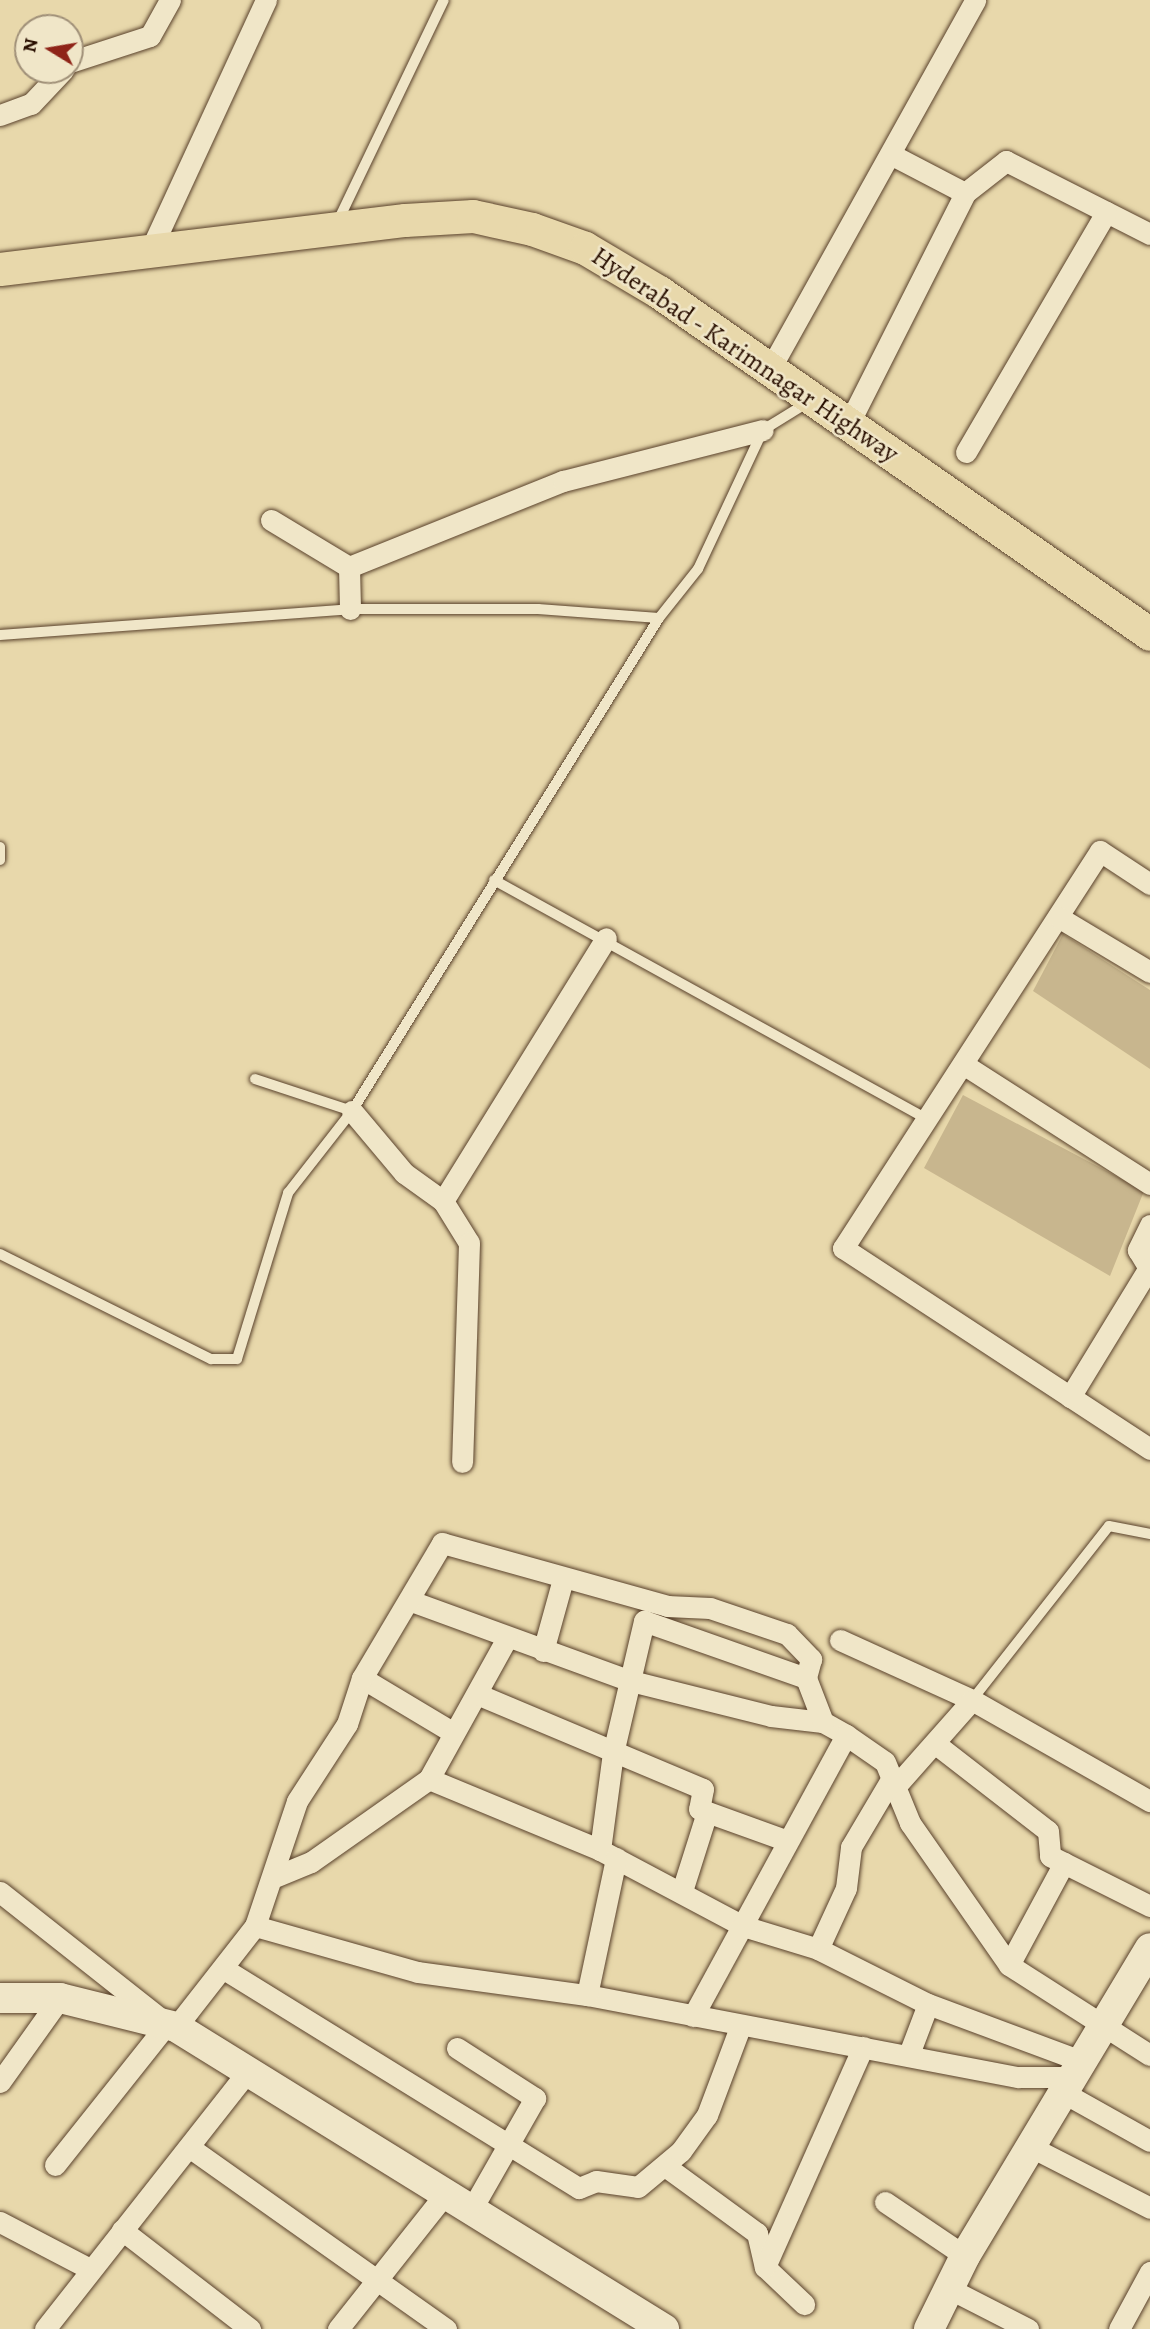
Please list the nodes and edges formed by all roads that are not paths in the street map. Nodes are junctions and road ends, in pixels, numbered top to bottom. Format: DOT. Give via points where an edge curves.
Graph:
graph roads {
  1 [pos="170,0"];
  2 [pos="266,0"];
  3 [pos="429,0"];
  4 [pos="444,0"];
  5 [pos="975,0"];
  6 [pos="84,57"];
  7 [pos="50,84"];
  8 [pos="0,115"];
  9 [pos="894,156"];
  10 [pos="965,193"];
  11 [pos="1106,212"];
  12 [pos="334,229"];
  13 [pos="1150,234"];
  14 [pos="150,251"];
  15 [pos="0,269"];
  16 [pos="771,369"];
  17 [pos="815,398"];
  18 [pos="849,423"];
  19 [pos="763,430"];
  20 [pos="966,452"];
  21 [pos="271,520"];
  22 [pos="349,567"];
  23 [pos="350,609"];
  24 [pos="659,618"];
  25 [pos="1150,634"];
  26 [pos="0,635"];
  27 [pos="0,847"];
  28 [pos="0,860"];
  29 [pos="494,880"];
  30 [pos="1150,884"];
  31 [pos="1058,916"];
  32 [pos="606,938"];
  33 [pos="1150,972"];
  34 [pos="962,1065"];
  35 [pos="256,1079"];
  36 [pos="352,1111"];
  37 [pos="927,1119"];
  38 [pos="1150,1184"];
  39 [pos="443,1201"];
  40 [pos="1150,1225"];
  41 [pos="0,1254"];
  42 [pos="1149,1270"];
  43 [pos="1070,1397"];
  44 [pos="1150,1449"];
  45 [pos="462,1462"];
  46 [pos="1150,1534"];
  47 [pos="563,1579"];
  48 [pos="411,1601"];
  49 [pos="507,1638"];
  50 [pos="840,1640"];
  51 [pos="543,1651"];
  52 [pos="362,1678"];
  53 [pos="806,1678"];
  54 [pos="631,1681"];
  55 [pos="477,1694"];
  56 [pos="972,1700"];
  57 [pos="823,1722"];
  58 [pos="454,1733"];
  59 [pos="846,1735"];
  60 [pos="937,1745"];
  61 [pos="613,1753"];
  62 [pos="429,1779"];
  63 [pos="893,1783"];
  64 [pos="1150,1801"];
  65 [pos="707,1812"];
  66 [pos="785,1840"];
  67 [pos="608,1854"];
  68 [pos="1065,1863"];
  69 [pos="272,1878"];
  70 [pos="682,1891"];
  71 [pos="0,1892"];
  72 [pos="1150,1906"];
  73 [pos="255,1926"];
  74 [pos="743,1926"];
  75 [pos="1150,1948"];
  76 [pos="818,1949"];
  77 [pos="1009,1965"];
  78 [pos="224,1969"];
  79 [pos="587,1995"];
  80 [pos="0,1998"];
  81 [pos="60,1998"];
  82 [pos="928,2004"];
  83 [pos="693,2016"];
  84 [pos="1102,2025"];
  85 [pos="172,2026"];
  86 [pos="740,2027"];
  87 [pos="863,2047"];
  88 [pos="457,2048"];
  89 [pos="909,2054"];
  90 [pos="1150,2055"];
  91 [pos="249,2070"];
  92 [pos="1073,2077"];
  93 [pos="0,2082"];
  94 [pos="1150,2141"];
  95 [pos="189,2147"];
  96 [pos="1032,2148"];
  97 [pos="507,2149"];
  98 [pos="55,2165"];
  99 [pos="665,2166"];
  100 [pos="445,2194"];
  101 [pos="885,2202"];
  102 [pos="1150,2208"];
  103 [pos="471,2210"];
  104 [pos="0,2222"];
  105 [pos="122,2230"];
  106 [pos="965,2256"];
  107 [pos="765,2267"];
  108 [pos="90,2269"];
  109 [pos="1150,2272"];
  110 [pos="379,2282"];
  111 [pos="948,2288"];
  112 [pos="1143,2300"];
  113 [pos="804,2304"];
  114 [pos="55,2325"];
  115 [pos="250,2329"];
  116 [pos="338,2329"];
  117 [pos="446,2329"];
  118 [pos="664,2329"];
  119 [pos="929,2329"];
  120 [pos="1028,2329"];
  121 [pos="1119,2329"];
  1 -- 6 [label="street" via="150,36"];
  2 -- 14 [label="street"];
  3 -- 4 [label="lane"];
  4 -- 12 [label="lane"];
  5 -- 9 [label="street"];
  7 -- 8 [label="street" via="31,104"];
  9 -- 10 [label="street"];
  9 -- 16 [label="street"];
  10 -- 11 [label="street" via="1006,161"];
  10 -- 18 [label="street"];
  11 -- 13 [label="street"];
  11 -- 20 [label="street"];
  12 -- 14 [label="main road, Hyderabad - Karimnagar Highway"];
  12 -- 16 [label="main road, Hyderabad - Karimnagar Highway" via="472,216 532,229 585,248"];
  14 -- 15 [label="main road, Hyderabad - Karimnagar Highway"];
  16 -- 17 [label="main road, Hyderabad - Karimnagar Highway"];
  17 -- 18 [label="main road, Hyderabad - Karimnagar Highway"];
  17 -- 19 [label="lane"];
  18 -- 25 [label="main road, Hyderabad - Karimnagar Highway"];
  19 -- 22 [label="street" via="563,481"];
  19 -- 24 [label="lane" via="698,569"];
  21 -- 22 [label="street"];
  22 -- 23 [label="street"];
  23 -- 24 [label="lane" via="538,609"];
  23 -- 26 [label="lane"];
  24 -- 29 [label="lane"];
  27 -- 28 [label="lane"];
  29 -- 32 [label="lane"];
  29 -- 36 [label="lane"];
  30 -- 31 [label="street" via="1100,851"];
  31 -- 33 [label="street"];
  31 -- 34 [label="street"];
  32 -- 37 [label="lane"];
  32 -- 39 [label="street"];
  34 -- 37 [label="street"];
  34 -- 38 [label="street"];
  35 -- 36 [label="lane"];
  36 -- 39 [label="street" via="404,1173"];
  36 -- 41 [label="lane" via="288,1193 237,1359 211,1359"];
  37 -- 43 [label="street" via="843,1248"];
  39 -- 45 [label="street" via="469,1243"];
  40 -- 42 [label="street" via="1138,1250"];
  42 -- 43 [label="street"];
  43 -- 44 [label="street"];
  46 -- 56 [label="lane" via="1109,1526"];
  47 -- 48 [label="street" via="442,1543"];
  47 -- 51 [label="street"];
  47 -- 53 [label="street" via="667,1606 710,1608 787,1634 811,1659"];
  48 -- 49 [label="street"];
  48 -- 52 [label="street"];
  49 -- 51 [label="street"];
  49 -- 55 [label="street"];
  50 -- 56 [label="street"];
  51 -- 54 [label="street"];
  52 -- 58 [label="street"];
  52 -- 69 [label="street" via="347,1724 297,1801"];
  53 -- 54 [label="street" via="643,1621"];
  53 -- 57 [label="street"];
  54 -- 57 [label="street" via="771,1716"];
  54 -- 61 [label="street"];
  55 -- 58 [label="street"];
  55 -- 61 [label="street"];
  56 -- 60 [label="street"];
  56 -- 64 [label="street"];
  57 -- 59 [label="street"];
  58 -- 62 [label="street"];
  59 -- 63 [label="street" via="885,1762"];
  59 -- 66 [label="street"];
  60 -- 63 [label="street"];
  60 -- 68 [label="street" via="1048,1831 1050,1856"];
  61 -- 65 [label="street" via="702,1789 699,1809"];
  61 -- 67 [label="street"];
  62 -- 67 [label="street"];
  62 -- 69 [label="street" via="311,1862"];
  63 -- 76 [label="street" via="851,1847 845,1888"];
  63 -- 77 [label="street" via="909,1823"];
  65 -- 66 [label="street"];
  65 -- 70 [label="street"];
  66 -- 74 [label="street"];
  67 -- 70 [label="street"];
  67 -- 79 [label="street"];
  68 -- 72 [label="street"];
  68 -- 77 [label="street"];
  69 -- 73 [label="street"];
  70 -- 74 [label="street"];
  71 -- 85 [label="street"];
  73 -- 78 [label="street"];
  73 -- 79 [label="street" via="418,1972"];
  74 -- 76 [label="street"];
  74 -- 83 [label="street"];
  75 -- 84 [label="main road"];
  76 -- 82 [label="street"];
  77 -- 84 [label="street"];
  78 -- 85 [label="street"];
  78 -- 97 [label="street"];
  79 -- 83 [label="street"];
  80 -- 81 [label="main road"];
  81 -- 85 [label="main road"];
  81 -- 93 [label="street"];
  82 -- 89 [label="street"];
  82 -- 92 [label="street"];
  83 -- 86 [label="street"];
  84 -- 90 [label="street"];
  84 -- 92 [label="main road"];
  85 -- 91 [label="main road"];
  85 -- 98 [label="street"];
  86 -- 87 [label="street"];
  86 -- 99 [label="street" via="706,2115"];
  87 -- 89 [label="street"];
  87 -- 107 [label="street"];
  88 -- 97 [label="street" via="534,2098"];
  89 -- 92 [label="street" via="1018,2077"];
  91 -- 95 [label="street"];
  91 -- 100 [label="main road"];
  92 -- 94 [label="street"];
  92 -- 96 [label="main road"];
  95 -- 105 [label="street"];
  95 -- 110 [label="street"];
  96 -- 102 [label="street"];
  96 -- 106 [label="main road"];
  97 -- 99 [label="street" via="579,2188 596,2182 638,2188"];
  97 -- 103 [label="street"];
  99 -- 107 [label="street" via="757,2233"];
  100 -- 103 [label="main road"];
  100 -- 110 [label="street"];
  101 -- 106 [label="street"];
  103 -- 118 [label="main road"];
  104 -- 108 [label="street"];
  105 -- 108 [label="street"];
  105 -- 115 [label="street"];
  106 -- 111 [label="main road"];
  107 -- 113 [label="street"];
  108 -- 114 [label="street"];
  109 -- 112 [label="street"];
  110 -- 116 [label="street"];
  110 -- 117 [label="street"];
  111 -- 119 [label="main road"];
  111 -- 120 [label="street"];
  112 -- 121 [label="street"];
}
